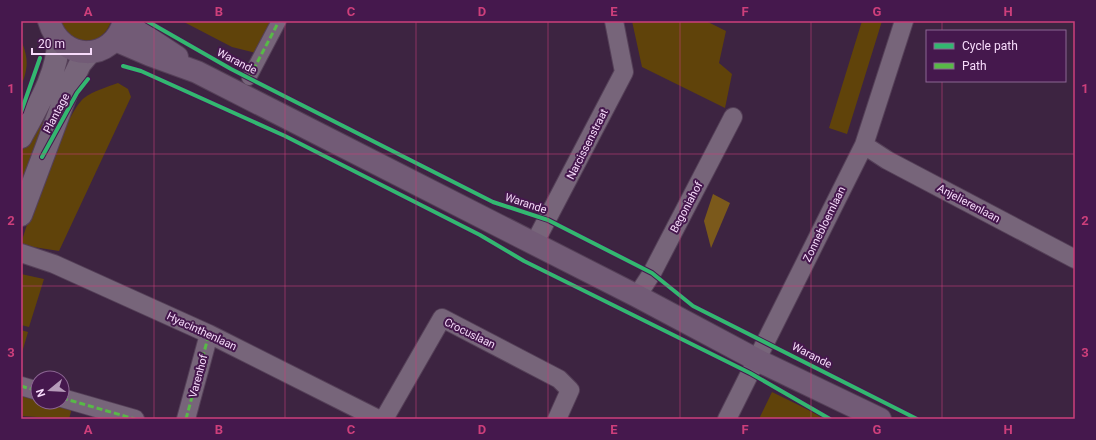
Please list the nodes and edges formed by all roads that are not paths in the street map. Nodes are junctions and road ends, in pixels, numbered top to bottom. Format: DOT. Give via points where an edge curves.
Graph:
graph roads {
  1 [pos="49,21"];
  2 [pos="279,21"];
  3 [pos="614,21"];
  4 [pos="904,21"];
  5 [pos="121,27"];
  6 [pos="58,40"];
  7 [pos="90,52"];
  8 [pos="249,78"];
  9 [pos="733,117"];
  10 [pos="21,137"];
  11 [pos="864,145"];
  12 [pos="21,214"];
  13 [pos="534,244"];
  14 [pos="21,253"];
  15 [pos="1075,259"];
  16 [pos="637,296"];
  17 [pos="209,334"];
  18 [pos="756,360"];
  19 [pos="70,400"];
  20 [pos="135,419"];
  21 [pos="186,419"];
  22 [pos="378,419"];
  23 [pos="384,419"];
  24 [pos="557,419"];
  25 [pos="727,419"];
  26 [pos="880,419"];
  1 -- 6 [label="main road"];
  2 -- 8 [label="street, Warande"];
  3 -- 13 [label="street, Narcissenstraat" via="624,72"];
  4 -- 11 [label="street, Zonnebloemlaan"];
  5 -- 7 [label="main road" via="104,48"];
  5 -- 13 [label="main road" via="150,55 197,72"];
  6 -- 7 [label="main road" via="67,48 78,52"];
  6 -- 10 [label="street, Plantage" via="59,54 54,69"];
  7 -- 12 [label="street, Plantage" via="80,64 69,87"];
  9 -- 16 [label="street, Begoniahof" via="652,273"];
  11 -- 15 [label="street, Anjelierenlaan" via="887,160"];
  11 -- 18 [label="street, Zonnebloemlaan"];
  13 -- 16 [label="main road"];
  14 -- 17 [label="street, Hyacinthenlaan" via="54,264"];
  16 -- 18 [label="main road"];
  17 -- 21 [label="street, Varenhof"];
  17 -- 22 [label="street, Hyacinthenlaan"];
  18 -- 25 [label="street, Zonnebloemlaan"];
  18 -- 26 [label="main road"];
  19 -- 20 [label="street"];
  23 -- 24 [label="street, Crocuslaan" via="442,318 559,379 570,390"];
}
